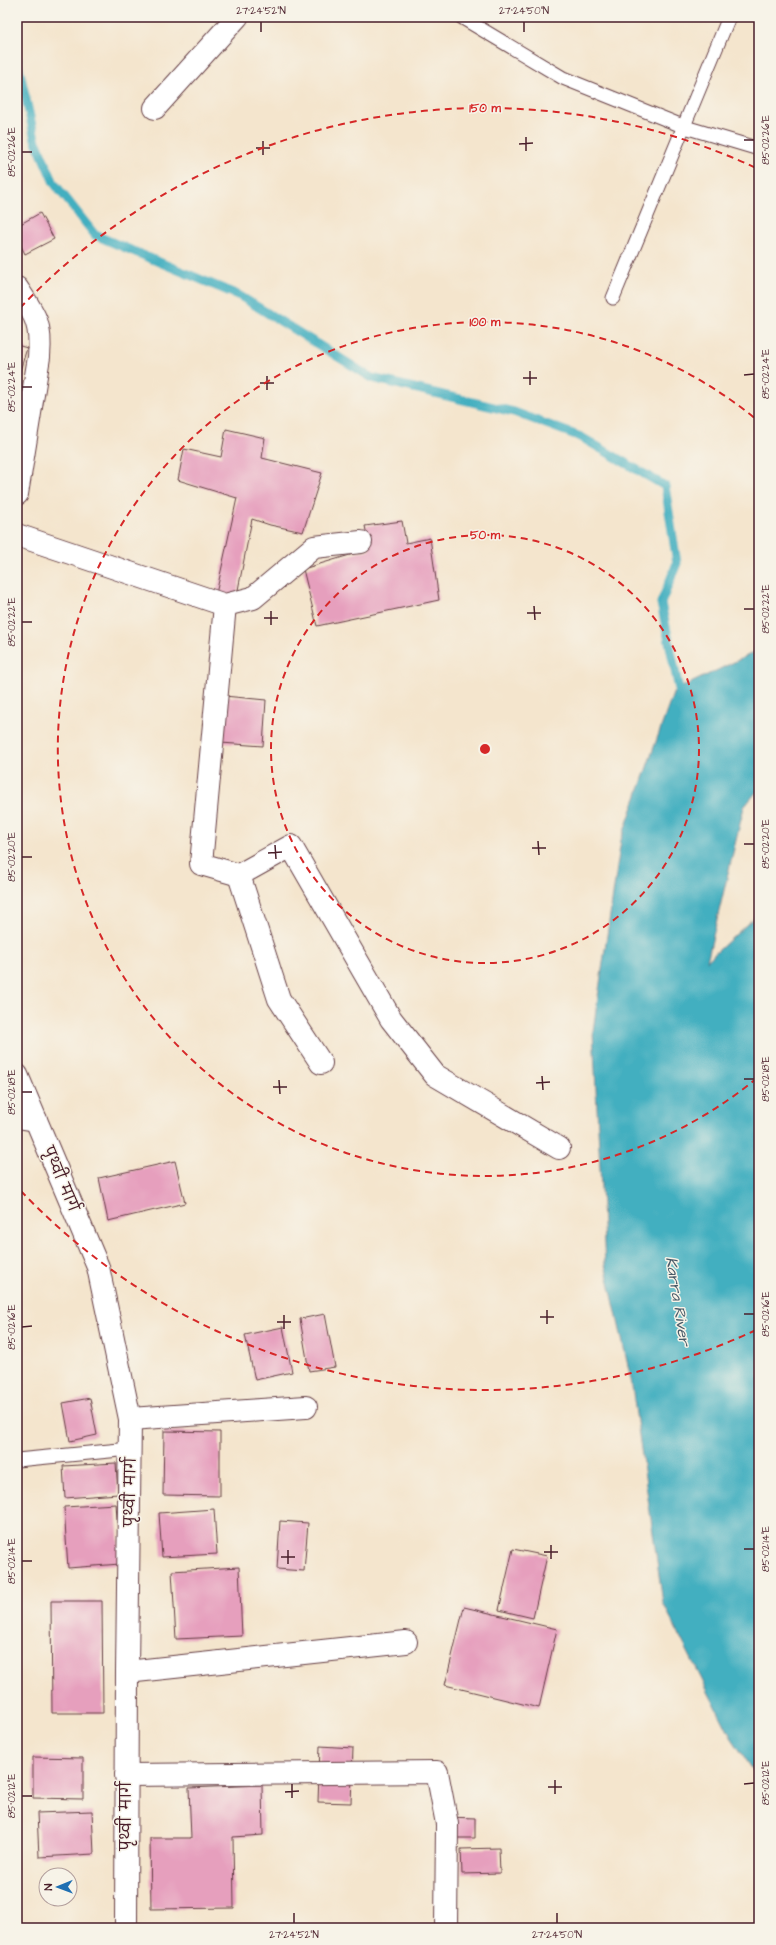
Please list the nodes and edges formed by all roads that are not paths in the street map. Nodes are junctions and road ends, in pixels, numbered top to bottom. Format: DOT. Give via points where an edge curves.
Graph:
graph roads {
  1 [pos="237,17"];
  2 [pos="461,17"];
  3 [pos="729,17"];
  4 [pos="155,108"];
  5 [pos="684,127"];
  6 [pos="759,149"];
  7 [pos="17,288"];
  8 [pos="613,298"];
  9 [pos="17,494"];
  10 [pos="17,535"];
  11 [pos="361,542"];
  12 [pos="225,605"];
  13 [pos="239,875"];
  14 [pos="321,1062"];
  15 [pos="17,1075"];
  16 [pos="26,1119"];
  17 [pos="559,1148"];
  18 [pos="306,1407"];
  19 [pos="130,1419"];
  20 [pos="130,1449"];
  21 [pos="17,1460"];
  22 [pos="406,1642"];
  23 [pos="127,1672"];
  24 [pos="126,1775"];
  25 [pos="126,1928"];
  26 [pos="446,1928"];
  1 -- 4 [label="street"];
  2 -- 5 [label="lane" via="563,78"];
  3 -- 5 [label="lane"];
  5 -- 6 [label="lane"];
  5 -- 8 [label="lane"];
  7 -- 9 [label="street" via="34,314 41,335"];
  10 -- 12 [label="street"];
  11 -- 12 [label="street" via="314,547 253,598"];
  12 -- 13 [label="street" via="201,864"];
  13 -- 14 [label="street" via="279,999"];
  13 -- 17 [label="street" via="291,846 391,1020 435,1075"];
  15 -- 16 [label="street, पृथ्वी मार्ग"];
  16 -- 19 [label="street, पृथ्वी मार्ग" via="98,1267"];
  18 -- 19 [label="street"];
  19 -- 20 [label="street, पृथ्वी मार्ग"];
  20 -- 21 [label="lane"];
  20 -- 23 [label="street, पृथ्वी मार्ग"];
  22 -- 23 [label="street"];
  23 -- 24 [label="street, पृथ्वी मार्ग"];
  24 -- 25 [label="street, पृथ्वी मार्ग"];
  24 -- 26 [label="street" via="437,1772 447,1824"];
}
